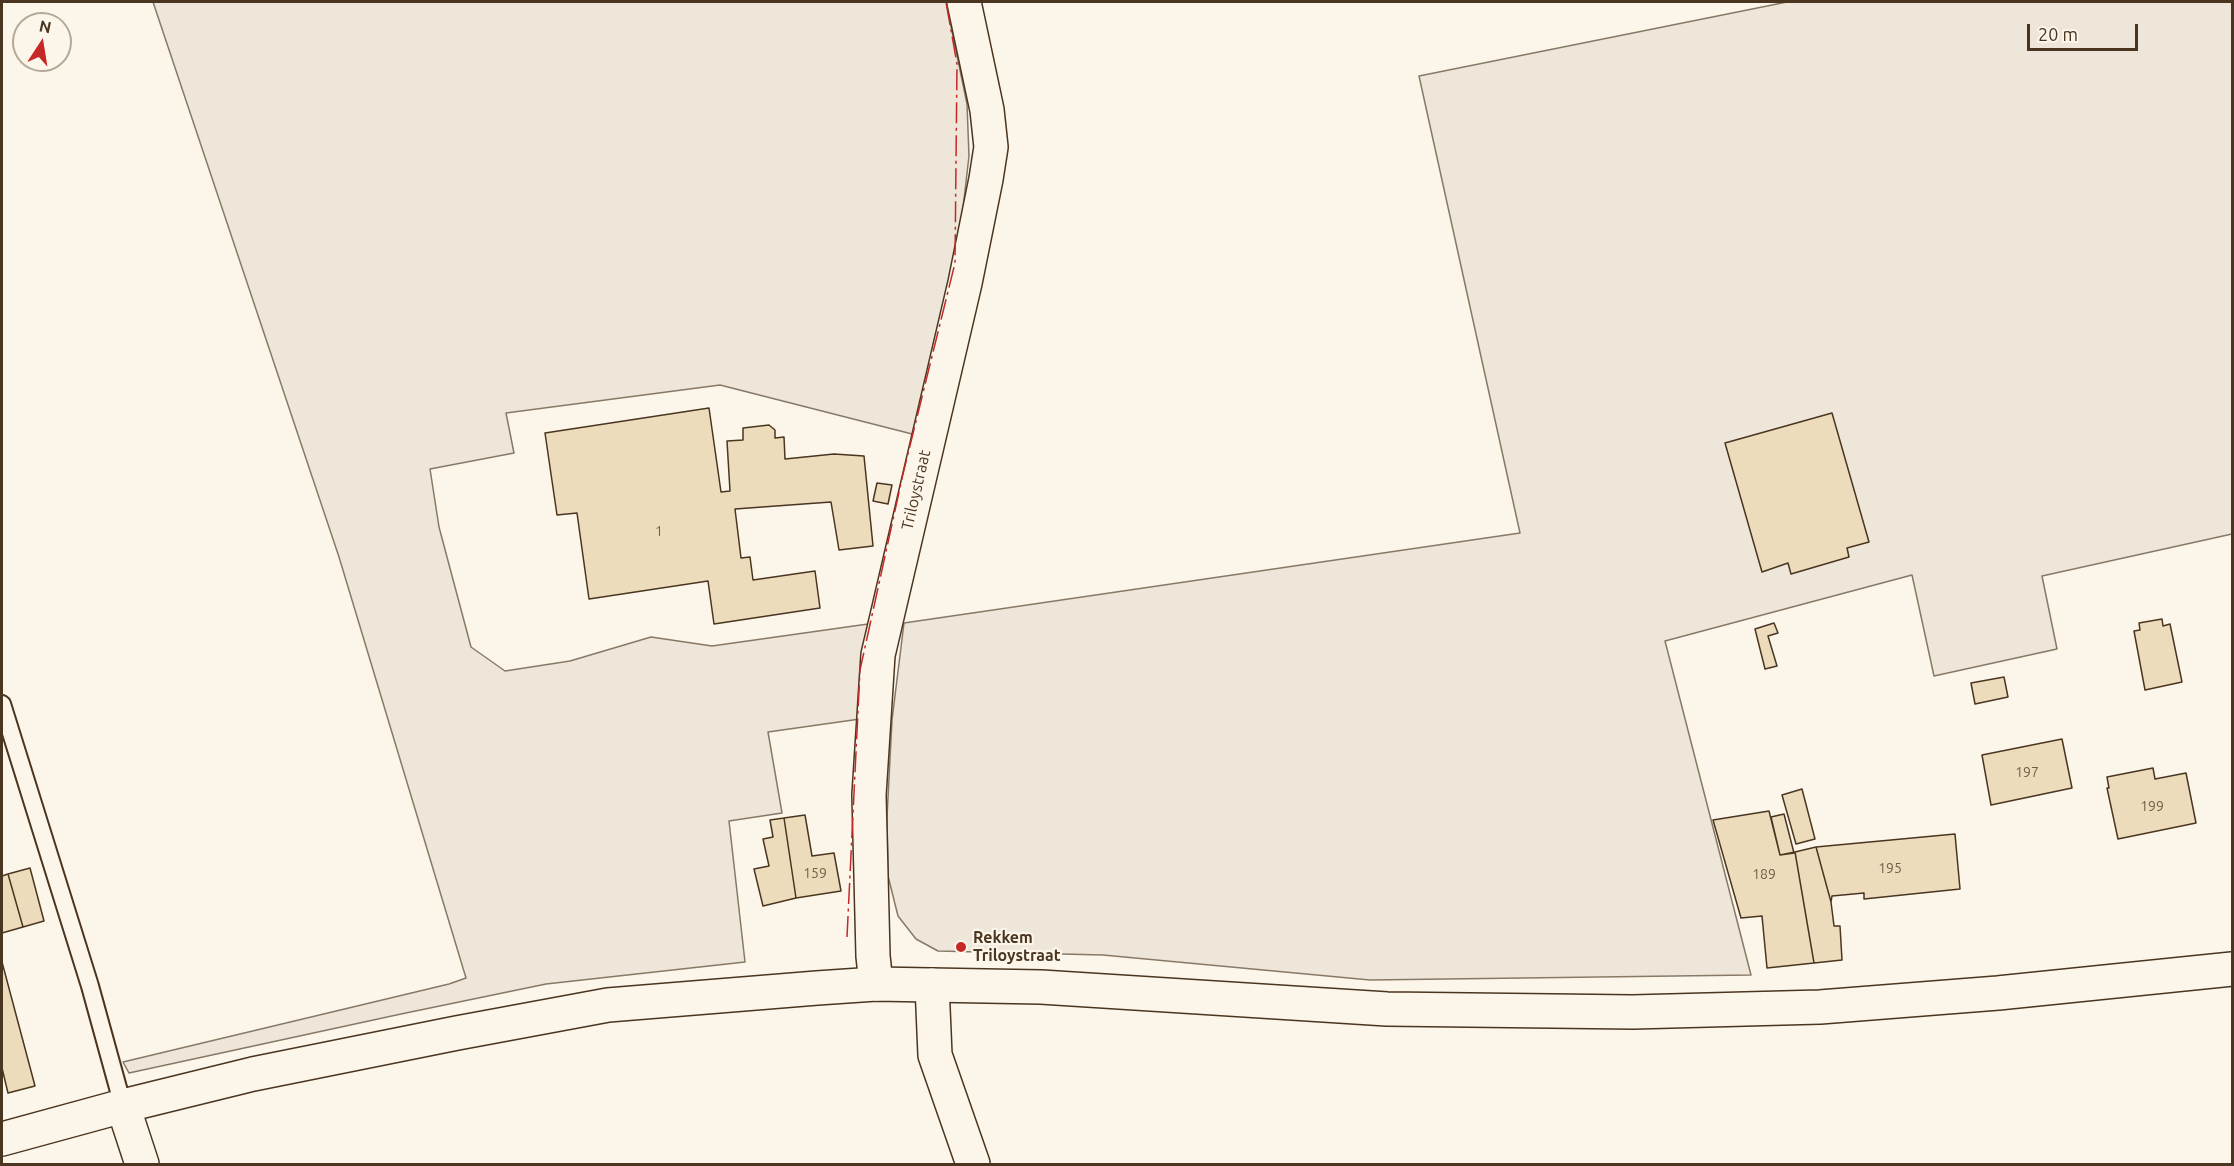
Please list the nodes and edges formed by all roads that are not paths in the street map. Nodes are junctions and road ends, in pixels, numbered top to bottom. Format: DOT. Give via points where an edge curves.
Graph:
graph roads {
  1 [pos="964,2"];
  2 [pos="2,705"];
  3 [pos="2232,969"];
  4 [pos="876,984"];
  5 [pos="932,985"];
  6 [pos="123,1106"];
  7 [pos="2,1139"];
  8 [pos="142,1164"];
  9 [pos="973,1164"];
  1 -- 4 [label="main road, Triloystraat" via="987,110 990,147 965,284 878,655 869,795"];
  2 -- 6 [label="lane" via="90,986"];
  3 -- 5 [label="main road" via="1820,1007 1633,1012 1387,1009 1053,988"];
  4 -- 5 [label="main road"];
  4 -- 6 [label="main road" via="609,1005 253,1074"];
  5 -- 9 [label="main road" via="935,1055"];
  6 -- 7 [label="main road"];
  6 -- 8 [label="main road"];
}
